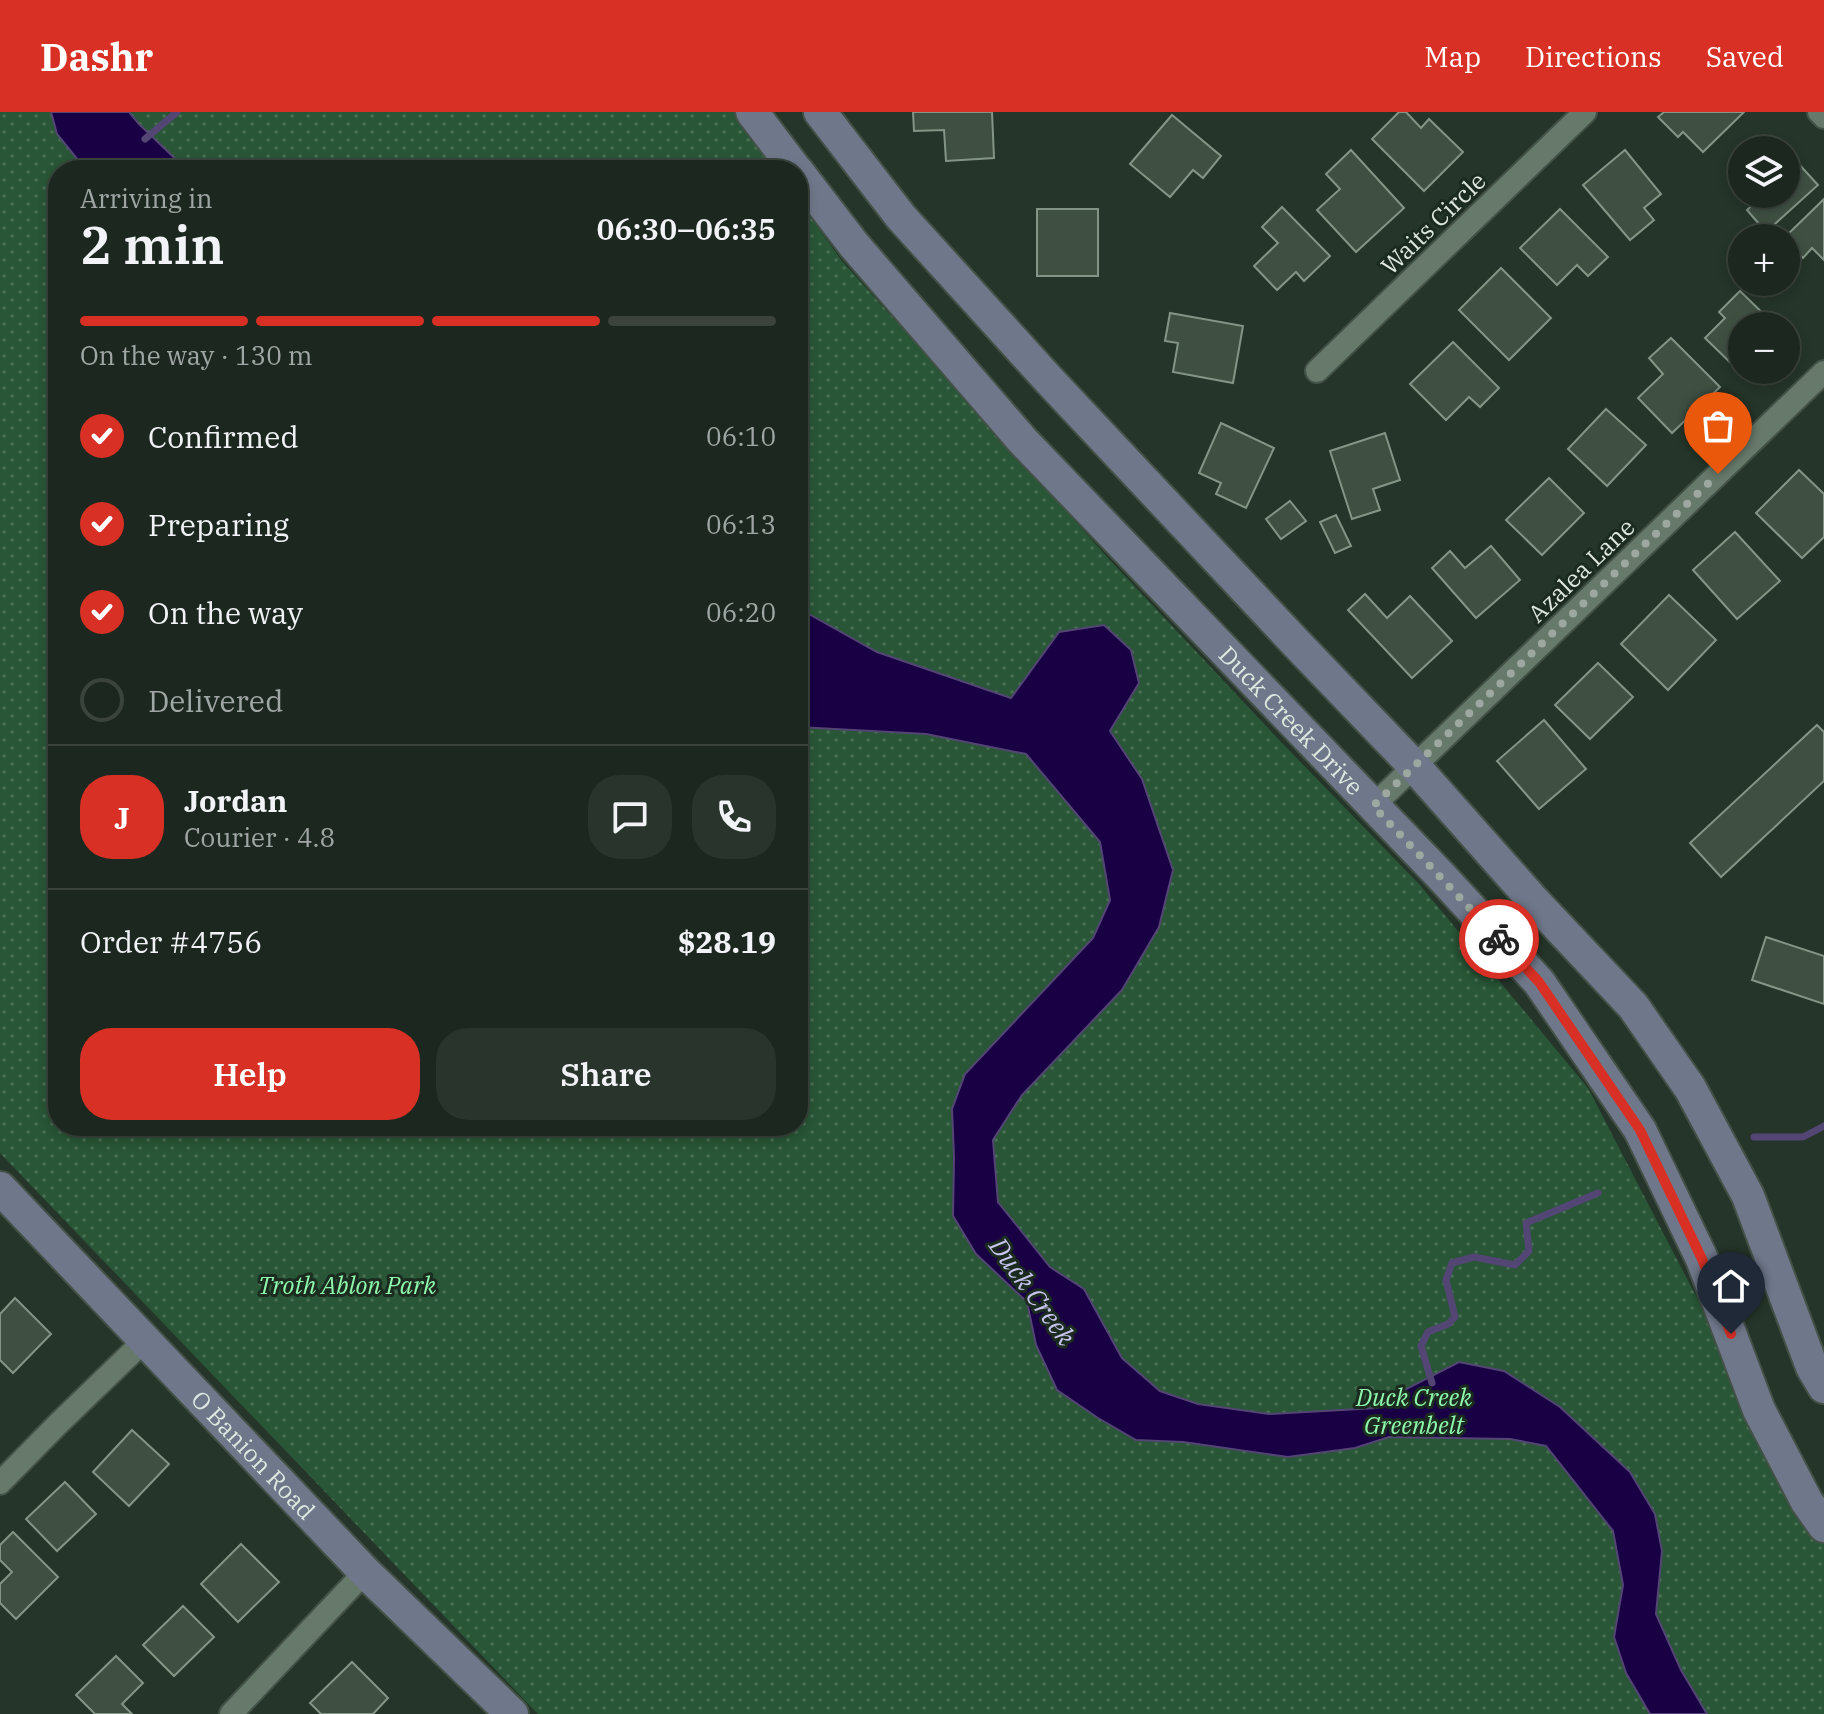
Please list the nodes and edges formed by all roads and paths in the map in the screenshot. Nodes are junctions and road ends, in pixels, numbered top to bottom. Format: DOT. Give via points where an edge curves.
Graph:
graph roads {
  1 [pos="752,112"];
  2 [pos="820,112"];
  3 [pos="1585,112"];
  4 [pos="1819,112"];
  5 [pos="1824,117"];
  6 [pos="789,160"];
  7 [pos="808,185"];
  8 [pos="1317,371"];
  9 [pos="1824,372"];
  10 [pos="1415,767"];
  11 [pos="1373,806"];
  12 [pos="0,1188"];
  13 [pos="145,1340"];
  14 [pos="1824,1387"];
  15 [pos="0,1483"];
  16 [pos="1824,1526"];
  17 [pos="365,1572"];
  18 [pos="231,1714"];
  19 [pos="512,1714"];
  1 -- 6 [label="main road, Duck Creek Drive"];
  2 -- 10 [label="main road" via="901,217 1039,369"];
  3 -- 8 [label="street, Waits Circle"];
  4 -- 5 [label="street"];
  7 -- 11 [label="main road, Duck Creek Drive" via="1023,441"];
  9 -- 10 [label="street, Azalea Lane"];
  10 -- 11 [label="street, Azalea Lane"];
  10 -- 14 [label="main road" via="1633,1006 1690,1088 1748,1196"];
  11 -- 16 [label="main road, Duck Creek Drive" via="1539,982 1640,1130 1702,1259 1759,1410"];
  12 -- 13 [label="main road, O Banion Road"];
  13 -- 15 [label="street"];
  13 -- 17 [label="main road, O Banion Road"];
  17 -- 18 [label="street"];
  17 -- 19 [label="main road, O Banion Road"];
}
